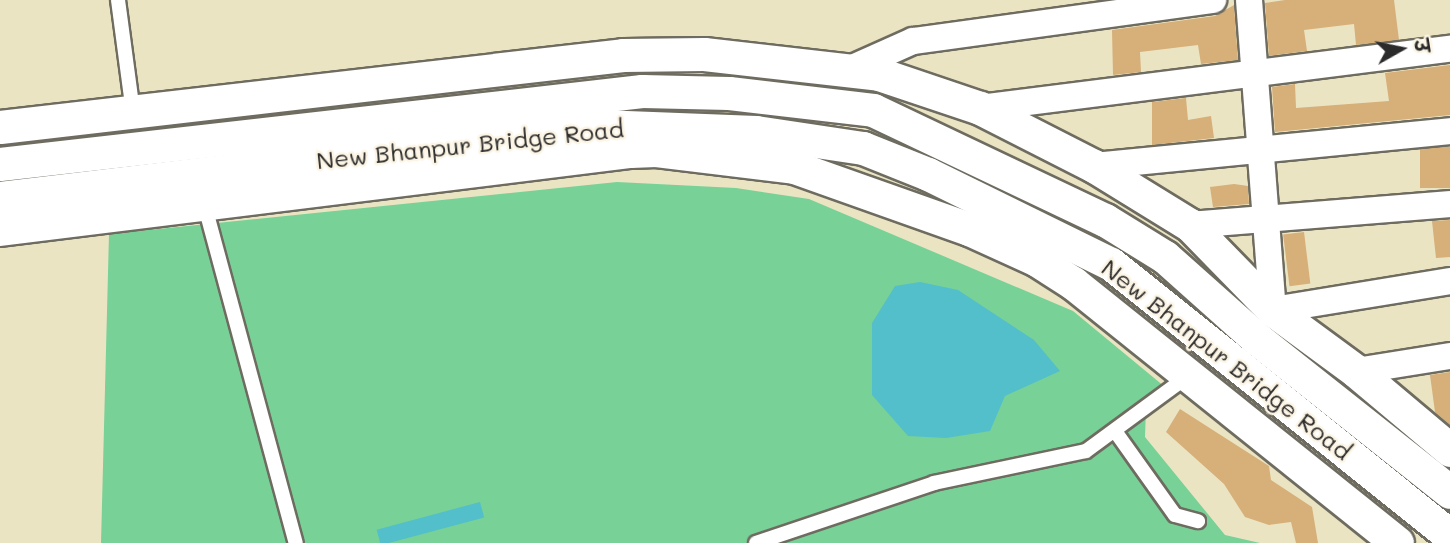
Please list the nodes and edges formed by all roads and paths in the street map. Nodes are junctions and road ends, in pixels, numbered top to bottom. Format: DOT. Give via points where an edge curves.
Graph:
graph roads {
  1 [pos="118,0"];
  2 [pos="1213,0"];
  3 [pos="1249,0"];
  4 [pos="1080,9"];
  5 [pos="1450,48"];
  6 [pos="849,69"];
  7 [pos="1256,72"];
  8 [pos="980,108"];
  9 [pos="134,112"];
  10 [pos="0,127"];
  11 [pos="1450,131"];
  12 [pos="1264,153"];
  13 [pos="0,164"];
  14 [pos="1094,166"];
  15 [pos="0,198"];
  16 [pos="204,202"];
  17 [pos="1450,204"];
  18 [pos="1267,222"];
  19 [pos="1190,225"];
  20 [pos="0,229"];
  21 [pos="1450,281"];
  22 [pos="1273,310"];
  23 [pos="1450,356"];
  24 [pos="1356,371"];
  25 [pos="1188,376"];
  26 [pos="1115,431"];
  27 [pos="1450,450"];
  28 [pos="1450,492"];
  29 [pos="1198,521"];
  30 [pos="1450,536"];
  31 [pos="296,543"];
  32 [pos="756,543"];
  33 [pos="1397,543"];
  1 -- 9 [label="lane"];
  2 -- 4 [label="street"];
  3 -- 7 [label="street"];
  4 -- 6 [label="street" via="913,41"];
  5 -- 7 [label="street"];
  6 -- 8 [label="street" via="911,82"];
  6 -- 9 [label="street" via="704,54 623,55"];
  7 -- 8 [label="street"];
  7 -- 12 [label="street"];
  8 -- 14 [label="street"];
  9 -- 10 [label="street"];
  11 -- 12 [label="street"];
  12 -- 14 [label="street"];
  12 -- 18 [label="street"];
  13 -- 28 [label="street, New Bhanpur Bridge Road" via="642,90 729,93 873,110 1105,220 1165,257 1256,339"];
  14 -- 19 [label="street"];
  15 -- 30 [label="street, New Bhanpur Bridge Road" via="600,126 756,132 863,148 928,174 1111,264"];
  16 -- 20 [label="street"];
  16 -- 25 [label="street" via="630,151 656,150 794,167 969,229 1037,260"];
  16 -- 31 [label="lane"];
  17 -- 18 [label="street"];
  18 -- 19 [label="street"];
  18 -- 22 [label="street"];
  19 -- 22 [label="street"];
  21 -- 22 [label="street"];
  22 -- 24 [label="street"];
  23 -- 24 [label="street"];
  24 -- 27 [label="street"];
  25 -- 26 [label="lane"];
  25 -- 33 [label="street"];
  26 -- 29 [label="lane" via="1175,515"];
  26 -- 32 [label="lane" via="1067,458 934,484"];
}
